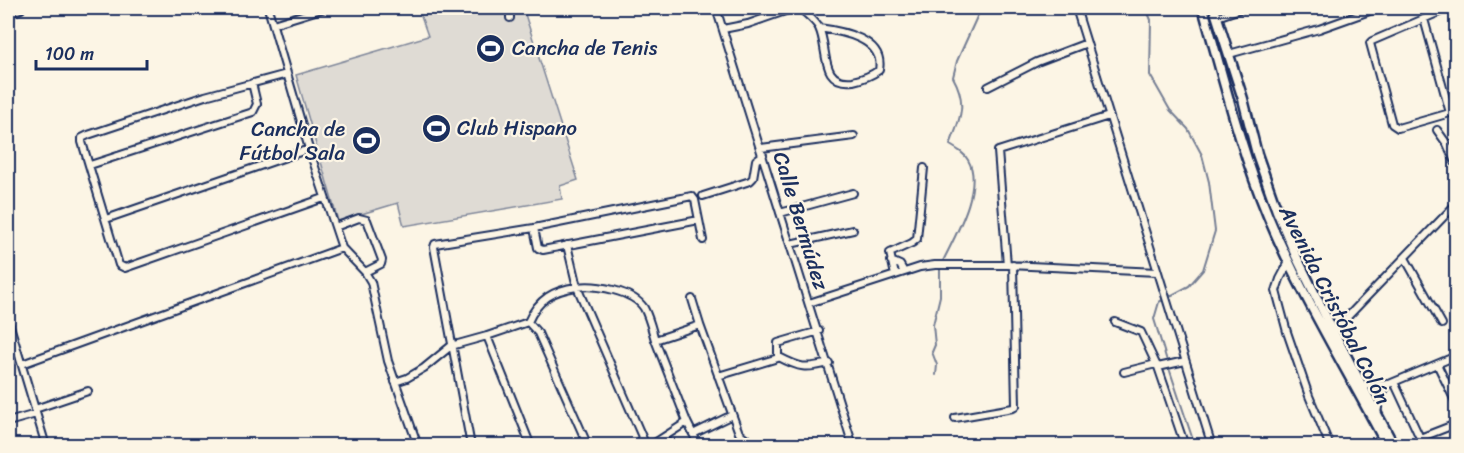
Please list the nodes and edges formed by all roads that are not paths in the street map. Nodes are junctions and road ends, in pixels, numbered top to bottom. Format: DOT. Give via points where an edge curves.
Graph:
graph roads {
  1 [pos="20,8"];
  2 [pos="268,8"];
  3 [pos="325,8"];
  4 [pos="510,8"];
  5 [pos="716,8"];
  6 [pos="794,8"];
  7 [pos="800,8"];
  8 [pos="1076,8"];
  9 [pos="1203,8"];
  10 [pos="1244,8"];
  11 [pos="1449,8"];
  12 [pos="1378,9"];
  13 [pos="8,12"];
  14 [pos="1216,12"];
  15 [pos="510,18"];
  16 [pos="1424,19"];
  17 [pos="273,24"];
  18 [pos="819,28"];
  19 [pos="723,29"];
  20 [pos="1087,43"];
  21 [pos="1229,54"];
  22 [pos="287,74"];
  23 [pos="252,83"];
  24 [pos="988,87"];
  25 [pos="1109,116"];
  26 [pos="1437,130"];
  27 [pos="854,136"];
  28 [pos="1456,141"];
  29 [pos="1447,144"];
  30 [pos="309,149"];
  31 [pos="762,151"];
  32 [pos="1456,164"];
  33 [pos="90,165"];
  34 [pos="924,168"];
  35 [pos="852,193"];
  36 [pos="704,196"];
  37 [pos="324,198"];
  38 [pos="1456,204"];
  39 [pos="780,213"];
  40 [pos="106,219"];
  41 [pos="699,220"];
  42 [pos="335,227"];
  43 [pos="534,228"];
  44 [pos="853,230"];
  45 [pos="703,240"];
  46 [pos="790,244"];
  47 [pos="567,245"];
  48 [pos="342,248"];
  49 [pos="1405,258"];
  50 [pos="891,261"];
  51 [pos="1288,262"];
  52 [pos="1010,265"];
  53 [pos="365,272"];
  54 [pos="904,272"];
  55 [pos="1157,272"];
  56 [pos="895,275"];
  57 [pos="577,287"];
  58 [pos="692,299"];
  59 [pos="809,303"];
  60 [pos="8,320"];
  61 [pos="528,322"];
  62 [pos="1115,322"];
  63 [pos="1442,324"];
  64 [pos="700,325"];
  65 [pos="819,331"];
  66 [pos="1330,334"];
  67 [pos="487,336"];
  68 [pos="655,340"];
  69 [pos="451,346"];
  70 [pos="1456,356"];
  71 [pos="779,357"];
  72 [pos="1185,361"];
  73 [pos="829,363"];
  74 [pos="22,364"];
  75 [pos="1437,364"];
  76 [pos="1157,365"];
  77 [pos="1124,372"];
  78 [pos="718,376"];
  79 [pos="395,382"];
  80 [pos="1391,383"];
  81 [pos="1363,386"];
  82 [pos="88,391"];
  83 [pos="1456,403"];
  84 [pos="35,411"];
  85 [pos="1377,413"];
  86 [pos="732,415"];
  87 [pos="955,418"];
  88 [pos="687,422"];
  89 [pos="8,423"];
  90 [pos="1456,424"];
  91 [pos="693,434"];
  92 [pos="1184,443"];
  93 [pos="46,446"];
  94 [pos="418,446"];
  95 [pos="471,446"];
  96 [pos="531,446"];
  97 [pos="588,446"];
  98 [pos="648,446"];
  99 [pos="699,446"];
  100 [pos="756,446"];
  101 [pos="853,446"];
  102 [pos="1212,446"];
  103 [pos="1330,446"];
  104 [pos="1387,446"];
  105 [pos="1394,446"];
  1 -- 13 [label="street"];
  2 -- 17 [label="street"];
  3 -- 17 [label="street"];
  4 -- 15 [label="street"];
  5 -- 19 [label="street, Calle Bermúdez"];
  6 -- 19 [label="street"];
  7 -- 18 [label="street"];
  8 -- 20 [label="street"];
  9 -- 51 [label="street, Avenida Cristóbal Colón" via="1244,152"];
  10 -- 14 [label="street"];
  11 -- 16 [label="street"];
  12 -- 21 [label="street"];
  14 -- 21 [label="street, Avenida Cristóbal Colón"];
  16 -- 16 [label="street" via="1450,113 1398,128 1392,124 1370,43"];
  17 -- 22 [label="street"];
  18 -- 18 [label="street" via="830,73 836,80 858,80 879,70 875,48 844,32"];
  19 -- 31 [label="street, Calle Bermúdez"];
  20 -- 24 [label="street"];
  20 -- 25 [label="street"];
  21 -- 66 [label="street, Avenida Cristóbal Colón" via="1277,211"];
  22 -- 23 [label="street"];
  22 -- 30 [label="street"];
  23 -- 33 [label="street" via="257,104 253,112"];
  23 -- 33 [label="street" via="83,137"];
  25 -- 52 [label="street" via="998,151"];
  25 -- 55 [label="street"];
  26 -- 29 [label="street"];
  27 -- 31 [label="street"];
  28 -- 29 [label="street"];
  29 -- 32 [label="street"];
  30 -- 37 [label="street"];
  30 -- 40 [label="street"];
  31 -- 36 [label="street" via="750,181"];
  31 -- 39 [label="street, Calle Bermúdez"];
  33 -- 40 [label="street"];
  34 -- 50 [label="street" via="917,239 891,251"];
  35 -- 39 [label="street"];
  37 -- 40 [label="street" via="128,268 119,264"];
  37 -- 42 [label="street"];
  38 -- 49 [label="street"];
  39 -- 46 [label="street, Calle Bermúdez"];
  41 -- 43 [label="street" via="692,196"];
  41 -- 45 [label="street"];
  41 -- 47 [label="street"];
  42 -- 48 [label="street"];
  42 -- 53 [label="street" via="359,218 367,220 382,261"];
  43 -- 47 [label="street" via="540,250"];
  43 -- 69 [label="street" via="434,245"];
  44 -- 46 [label="street"];
  46 -- 59 [label="street, Calle Bermúdez"];
  47 -- 57 [label="street"];
  48 -- 53 [label="street"];
  48 -- 74 [label="street"];
  49 -- 63 [label="street"];
  49 -- 66 [label="street"];
  50 -- 54 [label="street" via="899,263"];
  50 -- 56 [label="street"];
  51 -- 66 [label="street, Avenida Cristóbal Colón"];
  51 -- 103 [label="street" via="1276,291 1305,385"];
  52 -- 54 [label="street" via="935,265"];
  52 -- 55 [label="street"];
  52 -- 87 [label="street" via="1016,406"];
  53 -- 79 [label="street" via="371,282"];
  54 -- 56 [label="street"];
  55 -- 72 [label="street"];
  56 -- 59 [label="street"];
  57 -- 61 [label="street" via="551,293"];
  57 -- 68 [label="street" via="598,286 639,302"];
  57 -- 98 [label="street"];
  58 -- 64 [label="street"];
  59 -- 65 [label="street, Calle Bermúdez"];
  60 -- 74 [label="street"];
  61 -- 67 [label="street"];
  61 -- 97 [label="street" via="538,333"];
  62 -- 76 [label="street" via="1141,332"];
  64 -- 68 [label="street"];
  64 -- 78 [label="street"];
  65 -- 71 [label="street" via="778,343"];
  65 -- 73 [label="street, Calle Bermúdez"];
  66 -- 81 [label="street, Avenida Cristóbal Colón"];
  66 -- 104 [label="street, Avenida Cristóbal Colón"];
  67 -- 69 [label="street"];
  67 -- 96 [label="street"];
  68 -- 88 [label="street"];
  69 -- 79 [label="street" via="424,368"];
  69 -- 95 [label="street"];
  70 -- 75 [label="street"];
  71 -- 73 [label="street" via="806,368"];
  71 -- 78 [label="street"];
  72 -- 76 [label="street"];
  72 -- 102 [label="street"];
  73 -- 101 [label="street, Calle Bermúdez"];
  74 -- 84 [label="street"];
  75 -- 80 [label="street"];
  75 -- 83 [label="street"];
  76 -- 77 [label="street"];
  76 -- 92 [label="street"];
  78 -- 86 [label="street"];
  79 -- 94 [label="street"];
  80 -- 81 [label="street"];
  80 -- 85 [label="street" via="1380,397"];
  80 -- 90 [label="street" via="1418,437"];
  81 -- 85 [label="street, Avenida Cristóbal Colón"];
  82 -- 84 [label="street"];
  84 -- 89 [label="street"];
  84 -- 93 [label="street"];
  85 -- 105 [label="street, Avenida Cristóbal Colón"];
  86 -- 91 [label="street"];
  86 -- 100 [label="street" via="739,433"];
  88 -- 91 [label="street"];
  88 -- 98 [label="street"];
  91 -- 99 [label="street"];
}
